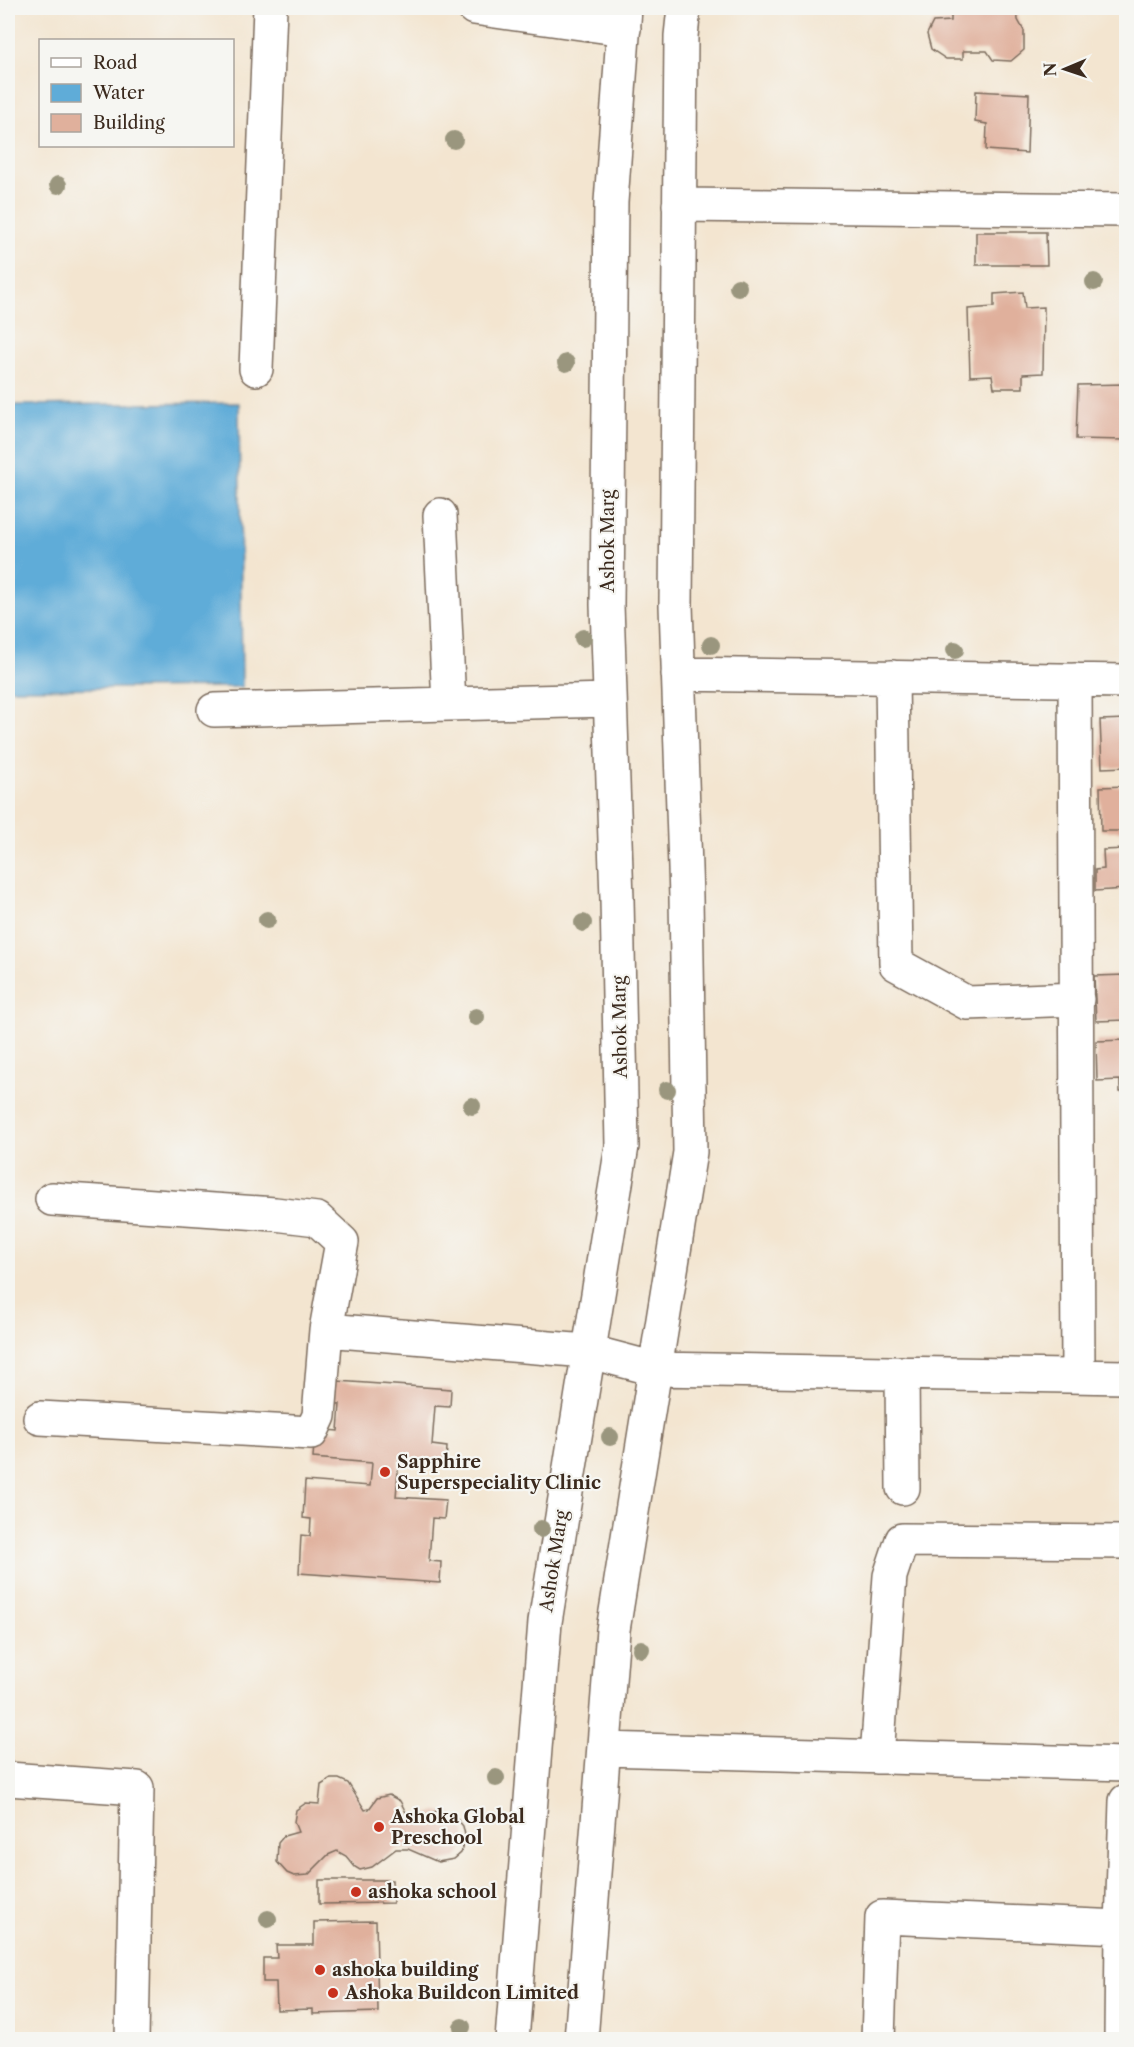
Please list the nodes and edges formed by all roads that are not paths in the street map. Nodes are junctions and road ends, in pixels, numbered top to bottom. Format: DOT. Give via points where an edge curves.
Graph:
graph roads {
  1 [pos="270,8"];
  2 [pos="474,8"];
  3 [pos="684,8"];
  4 [pos="624,18"];
  5 [pos="679,205"];
  6 [pos="1126,210"];
  7 [pos="256,369"];
  8 [pos="440,515"];
  9 [pos="678,674"];
  10 [pos="892,677"];
  11 [pos="1075,680"];
  12 [pos="1126,681"];
  13 [pos="610,700"];
  14 [pos="449,704"];
  15 [pos="214,710"];
  16 [pos="1077,999"];
  17 [pos="52,1199"];
  18 [pos="326,1330"];
  19 [pos="587,1351"];
  20 [pos="655,1369"];
  21 [pos="902,1373"];
  22 [pos="1078,1376"];
  23 [pos="1126,1377"];
  24 [pos="40,1418"];
  25 [pos="903,1488"];
  26 [pos="1126,1542"];
  27 [pos="604,1749"];
  28 [pos="877,1757"];
  29 [pos="1126,1764"];
  30 [pos="8,1779"];
  31 [pos="1126,1801"];
  32 [pos="1122,1927"];
  33 [pos="132,2040"];
  34 [pos="512,2040"];
  35 [pos="582,2040"];
  36 [pos="878,2040"];
  37 [pos="1120,2040"];
  1 -- 7 [label="street"];
  2 -- 4 [label="street"];
  3 -- 5 [label="street"];
  4 -- 13 [label="street, Ashok Marg" via="610,202"];
  5 -- 6 [label="street"];
  5 -- 9 [label="street"];
  8 -- 14 [label="street"];
  9 -- 10 [label="street"];
  9 -- 20 [label="street" via="690,1152"];
  10 -- 11 [label="street"];
  10 -- 16 [label="street" via="896,964 967,1003"];
  11 -- 12 [label="street"];
  11 -- 16 [label="street"];
  13 -- 14 [label="street"];
  13 -- 19 [label="street, Ashok Marg" via="622,1146"];
  14 -- 15 [label="street"];
  16 -- 22 [label="street"];
  17 -- 18 [label="street" via="317,1219 342,1242"];
  18 -- 19 [label="street"];
  18 -- 24 [label="street" via="319,1416 311,1433"];
  19 -- 20 [label="street"];
  19 -- 34 [label="street, Ashok Marg" via="545,1622"];
  20 -- 21 [label="street"];
  20 -- 27 [label="street" via="613,1630"];
  21 -- 22 [label="street"];
  21 -- 25 [label="street"];
  22 -- 23 [label="street"];
  26 -- 28 [label="street" via="902,1540 890,1576"];
  27 -- 28 [label="street"];
  27 -- 35 [label="street"];
  28 -- 29 [label="street"];
  30 -- 33 [label="street" via="137,1788"];
  31 -- 32 [label="street"];
  32 -- 36 [label="street" via="882,1917"];
  32 -- 37 [label="street"];
}
